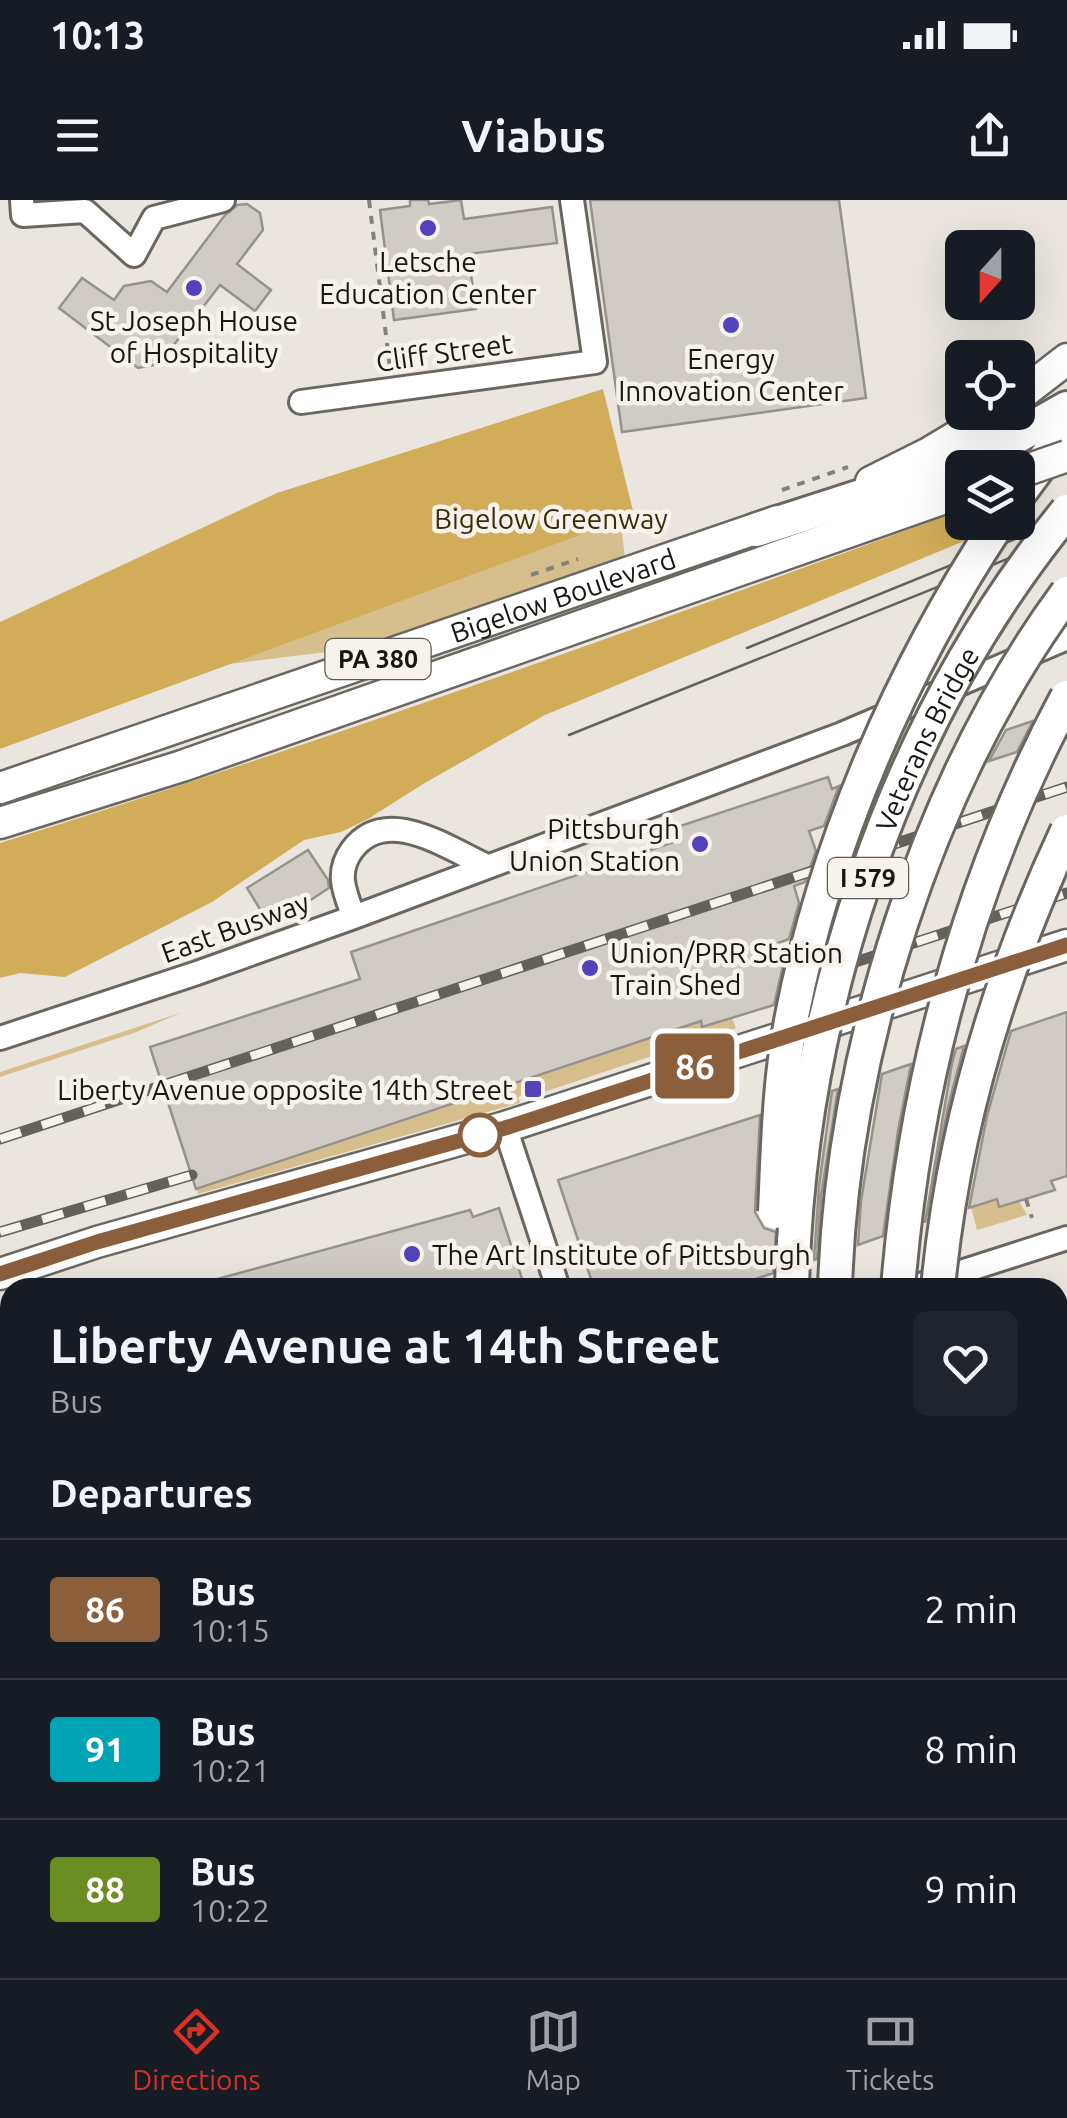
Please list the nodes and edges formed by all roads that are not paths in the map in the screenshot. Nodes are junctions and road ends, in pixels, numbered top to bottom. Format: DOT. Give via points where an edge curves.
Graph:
graph roads {
  1 [pos="22,200"];
  2 [pos="223,200"];
  3 [pos="572,200"];
  4 [pos="1067,360"];
  5 [pos="1035,384"];
  6 [pos="302,402"];
  7 [pos="1067,408"];
  8 [pos="1035,417"];
  9 [pos="1067,429"];
  10 [pos="997,430"];
  11 [pos="1067,456"];
  12 [pos="1035,467"];
  13 [pos="1035,476"];
  14 [pos="945,498"];
  15 [pos="1067,511"];
  16 [pos="756,530"];
  17 [pos="989,540"];
  18 [pos="1067,593"];
  19 [pos="1067,638"];
  20 [pos="1067,697"];
  21 [pos="0,788"];
  22 [pos="0,823"];
  23 [pos="1067,830"];
  24 [pos="487,866"];
  25 [pos="354,917"];
  26 [pos="1067,945"];
  27 [pos="0,1038"];
  28 [pos="505,1128"];
  29 [pos="1067,1238"];
  30 [pos="0,1274"];
  31 [pos="555,1278"];
  32 [pos="774,1278"];
  33 [pos="793,1278"];
  34 [pos="837,1278"];
  35 [pos="899,1278"];
  36 [pos="939,1278"];
  37 [pos="941,1278"];
  1 -- 2 [label="street" via="23,215 84,211 134,255 154,218"];
  3 -- 6 [label="street, Cliff Street" via="595,362"];
  4 -- 5 [label="main road"];
  7 -- 8 [label="highway"];
  9 -- 12 [label="highway"];
  10 -- 16 [label="highway" via="939,471"];
  11 -- 13 [label="main road, bridge"];
  14 -- 22 [label="main road, Bigelow Boulevard / PA 380" via="182,766"];
  15 -- 33 [label="highway, Veterans Bridge / I 579, bridge" via="1008,591 940,708 873,863 820,1042 797,1192"];
  16 -- 21 [label="main road, Bigelow Boulevard / PA 380"];
  17 -- 32 [label="highway, bridge" via="889,721 816,918 792,1017 779,1112"];
  18 -- 34 [label="highway, bridge" via="1005,686 914,886 861,1080"];
  19 -- 24 [label="street, East Busway" via="842,734"];
  20 -- 35 [label="highway, bridge" via="1008,822 947,992 916,1135"];
  23 -- 36 [label="highway, bridge" via="1008,968 985,1041 961,1132"];
  24 -- 25 [label="street, East Busway"];
  24 -- 25 [label="street" via="406,830 373,832 343,867"];
  25 -- 27 [label="street, East Busway"];
  26 -- 28 [label="main road"];
  28 -- 30 [label="main road"];
  28 -- 31 [label="street"];
  29 -- 37 [label="street"];
}
